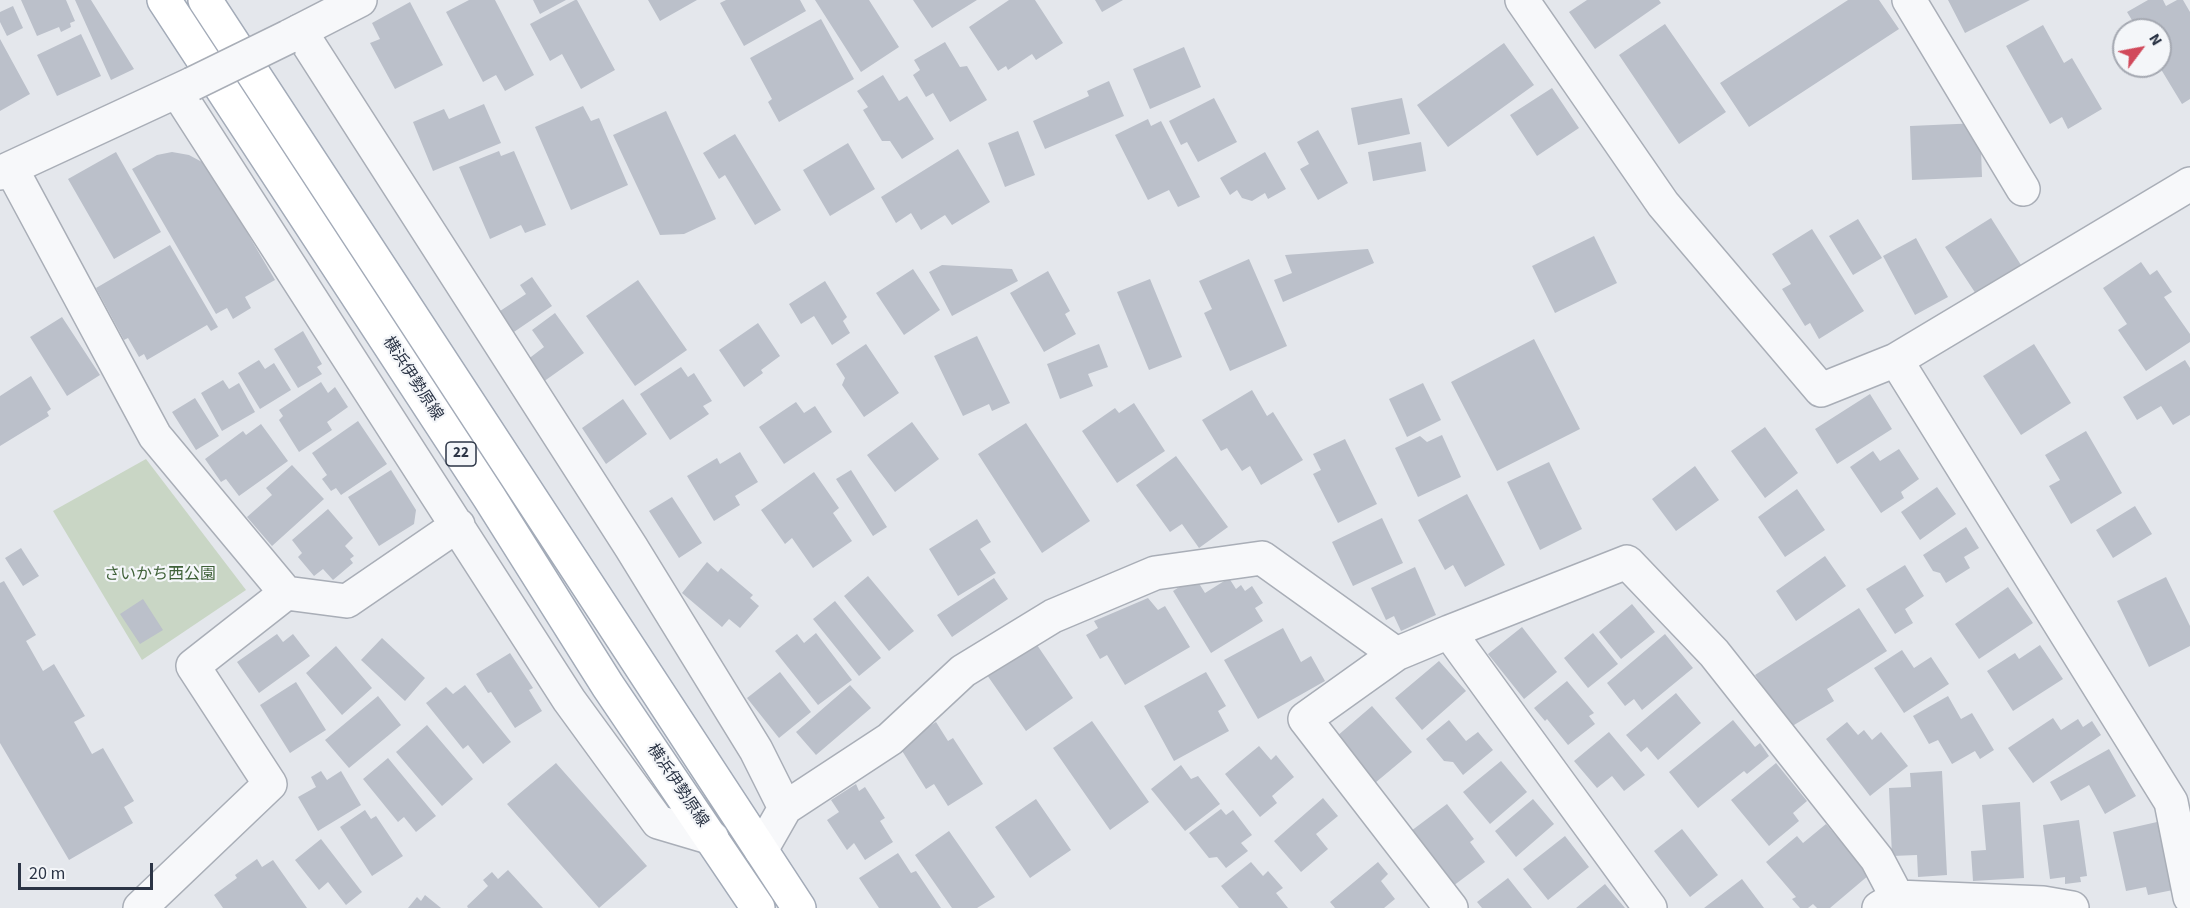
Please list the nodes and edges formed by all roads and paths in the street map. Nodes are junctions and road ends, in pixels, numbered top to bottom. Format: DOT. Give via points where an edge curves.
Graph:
graph roads {
  1 [pos="164,0"];
  2 [pos="205,0"];
  3 [pos="360,0"];
  4 [pos="1522,0"];
  5 [pos="1909,0"];
  6 [pos="294,34"];
  7 [pos="184,87"];
  8 [pos="5,170"];
  9 [pos="2190,184"];
  10 [pos="2023,189"];
  11 [pos="1896,360"];
  12 [pos="458,525"];
  13 [pos="286,593"];
  14 [pos="1449,632"];
  15 [pos="1396,654"];
  16 [pos="785,808"];
  17 [pos="712,838"];
  18 [pos="761,850"];
  19 [pos="2190,897"];
  20 [pos="1888,903"];
  21 [pos="140,908"];
  22 [pos="758,908"];
  23 [pos="799,908"];
  24 [pos="1451,908"];
  25 [pos="1650,908"];
  26 [pos="2072,908"];
  1 -- 17 [label="main road, 横浜伊勢原線 / 22" via="608,686"];
  2 -- 18 [label="main road, 横浜伊勢原線 / 22"];
  3 -- 6 [label="street"];
  4 -- 11 [label="street" via="1664,204 1821,390"];
  5 -- 10 [label="street"];
  6 -- 7 [label="street, bridge"];
  6 -- 16 [label="street" via="631,547 756,750"];
  7 -- 8 [label="street"];
  7 -- 12 [label="street" via="312,303"];
  8 -- 13 [label="street" via="155,436"];
  9 -- 11 [label="street"];
  11 -- 19 [label="street" via="2171,802"];
  12 -- 13 [label="street" via="347,601"];
  12 -- 17 [label="street" via="569,700 658,822"];
  13 -- 21 [label="street" via="193,666 270,784"];
  14 -- 15 [label="street"];
  14 -- 20 [label="street" via="1626,562 1714,653 1877,859"];
  14 -- 25 [label="street"];
  15 -- 16 [label="street" via="1262,558 1155,573 1053,616 963,671 890,738"];
  15 -- 24 [label="street" via="1305,718"];
  16 -- 18 [label="street"];
  17 -- 22 [label="main road, 横浜伊勢原線 / 22"];
  18 -- 23 [label="main road, 横浜伊勢原線 / 22"];
  20 -- 26 [label="street" via="2043,903"];
}
